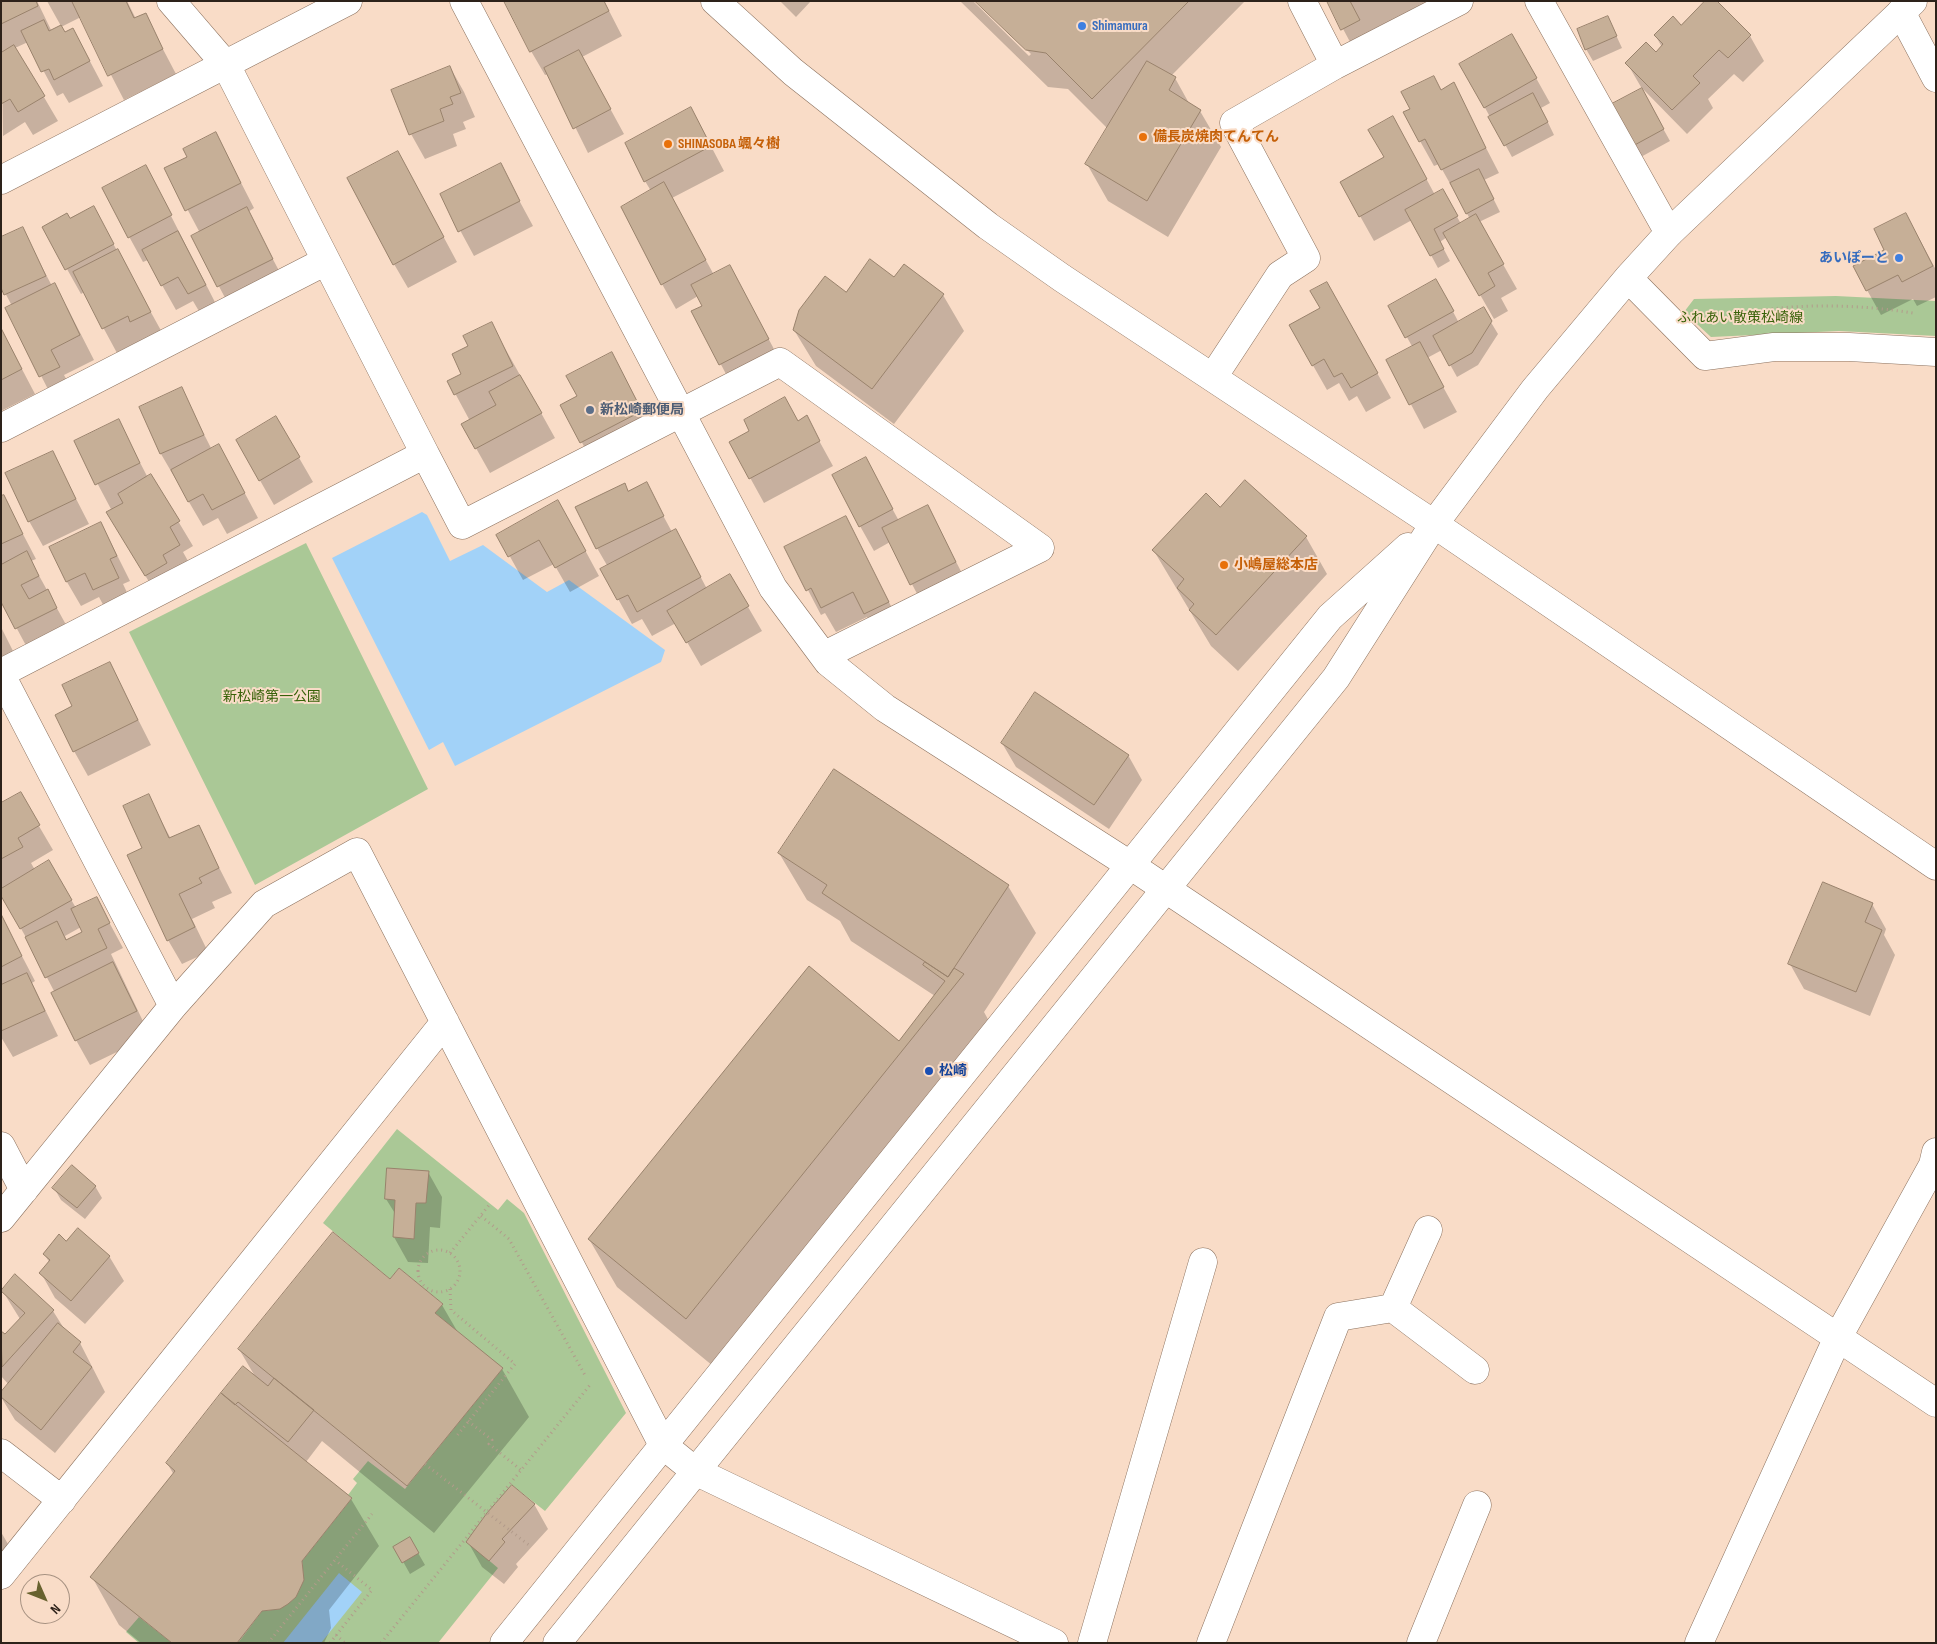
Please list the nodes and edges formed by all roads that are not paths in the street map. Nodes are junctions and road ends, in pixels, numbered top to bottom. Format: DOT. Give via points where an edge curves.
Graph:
graph roads {
  1 [pos="171,1"];
  2 [pos="348,1"];
  3 [pos="464,1"];
  4 [pos="715,1"];
  5 [pos="1302,1"];
  6 [pos="1459,1"];
  7 [pos="1539,1"];
  8 [pos="1907,6"];
  9 [pos="1335,64"];
  10 [pos="226,65"];
  11 [pos="1936,78"];
  12 [pos="1,180"];
  13 [pos="1669,233"];
  14 [pos="326,261"];
  15 [pos="1628,278"];
  16 [pos="1936,352"];
  17 [pos="1213,377"];
  18 [pos="682,413"];
  19 [pos="1,428"];
  20 [pos="425,454"];
  21 [pos="1434,524"];
  22 [pos="825,655"];
  23 [pos="1,674"];
  24 [pos="1130,865"];
  25 [pos="1936,866"];
  26 [pos="1164,888"];
  27 [pos="173,1006"];
  28 [pos="445,1022"];
  29 [pos="1,1146"];
  30 [pos="1936,1152"];
  31 [pos="24,1190"];
  32 [pos="1,1218"];
  33 [pos="1428,1230"];
  34 [pos="1203,1262"];
  35 [pos="1393,1308"];
  36 [pos="1838,1336"];
  37 [pos="1475,1370"];
  38 [pos="1936,1403"];
  39 [pos="663,1445"];
  40 [pos="1,1454"];
  41 [pos="695,1472"];
  42 [pos="62,1500"];
  43 [pos="1477,1505"];
  44 [pos="1,1575"];
  45 [pos="1003,1631"];
  46 [pos="504,1643"];
  47 [pos="557,1643"];
  48 [pos="1054,1643"];
  49 [pos="1092,1643"];
  50 [pos="1211,1643"];
  51 [pos="1420,1643"];
  52 [pos="1699,1643"];
  1 -- 10 [label="street"];
  2 -- 10 [label="street"];
  3 -- 18 [label="street"];
  4 -- 17 [label="street" via="793,72 988,226"];
  5 -- 9 [label="street"];
  6 -- 9 [label="street"];
  7 -- 13 [label="street"];
  8 -- 11 [label="street"];
  8 -- 13 [label="street"];
  9 -- 17 [label="street" via="1234,122 1306,258 1280,275"];
  10 -- 12 [label="street"];
  10 -- 14 [label="street"];
  13 -- 15 [label="street"];
  14 -- 19 [label="street"];
  14 -- 20 [label="street"];
  15 -- 16 [label="street" via="1705,356 1774,347"];
  15 -- 21 [label="street" via="1536,389"];
  17 -- 21 [label="street"];
  18 -- 20 [label="street" via="462,525"];
  18 -- 22 [label="street" via="773,588"];
  18 -- 22 [label="street" via="780,362 1040,548"];
  20 -- 23 [label="street"];
  21 -- 24 [label="street" via="1330,617"];
  21 -- 25 [label="street"];
  21 -- 26 [label="street" via="1336,678"];
  22 -- 24 [label="street" via="828,662 885,708"];
  23 -- 27 [label="street"];
  24 -- 26 [label="street"];
  24 -- 39 [label="street"];
  26 -- 36 [label="street"];
  26 -- 41 [label="street"];
  27 -- 28 [label="street" via="264,904 357,852"];
  27 -- 31 [label="street"];
  28 -- 39 [label="street"];
  28 -- 42 [label="street"];
  29 -- 31 [label="street"];
  30 -- 36 [label="street" via="1933,1165"];
  31 -- 32 [label="street"];
  33 -- 35 [label="street"];
  34 -- 49 [label="street"];
  35 -- 37 [label="street"];
  35 -- 50 [label="street" via="1338,1317"];
  36 -- 38 [label="street"];
  36 -- 52 [label="street"];
  39 -- 41 [label="street"];
  39 -- 46 [label="street"];
  40 -- 42 [label="street"];
  41 -- 45 [label="street"];
  41 -- 47 [label="street"];
  42 -- 44 [label="street"];
  43 -- 51 [label="street"];
  45 -- 48 [label="street"];
}
